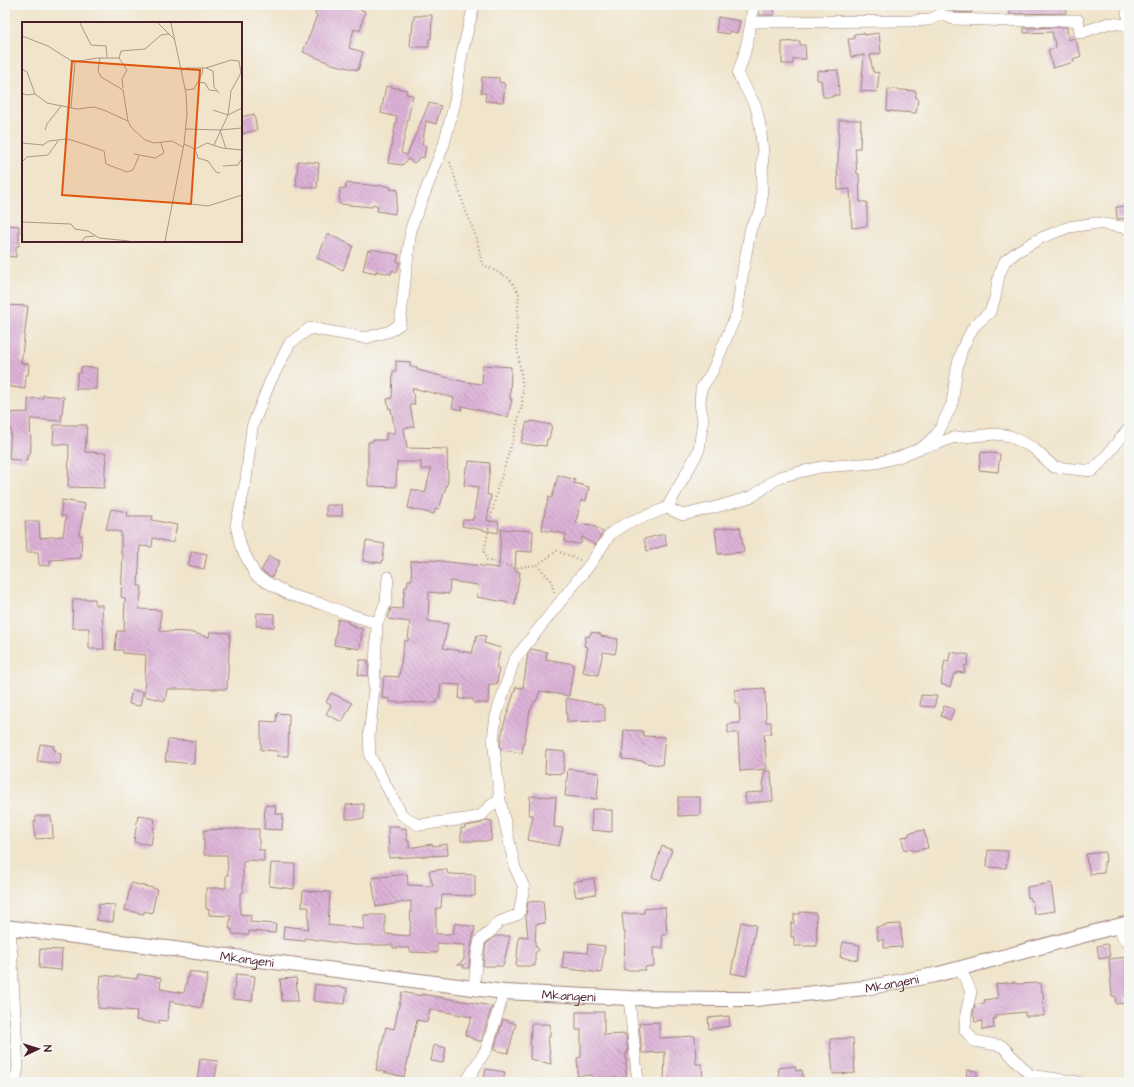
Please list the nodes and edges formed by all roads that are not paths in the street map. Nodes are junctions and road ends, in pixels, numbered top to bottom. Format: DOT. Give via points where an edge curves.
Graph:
graph roads {
  1 [pos="474,5"];
  2 [pos="753,5"];
  3 [pos="1129,8"];
  4 [pos="1129,19"];
  5 [pos="751,22"];
  6 [pos="1129,26"];
  7 [pos="1129,228"];
  8 [pos="1129,428"];
  9 [pos="923,447"];
  10 [pos="667,508"];
  11 [pos="388,578"];
  12 [pos="377,624"];
  13 [pos="500,800"];
  14 [pos="1123,925"];
  15 [pos="7,927"];
  16 [pos="1129,944"];
  17 [pos="958,969"];
  18 [pos="474,988"];
  19 [pos="504,992"];
  20 [pos="629,998"];
  21 [pos="1029,1078"];
  22 [pos="15,1082"];
  23 [pos="466,1082"];
  24 [pos="638,1082"];
  25 [pos="1078,1082"];
  1 -- 12 [label="street" via="444,144 411,228 400,324 390,331 366,338 310,328 290,343 270,382 252,427 246,480 236,525 241,547 256,576 290,595"];
  2 -- 5 [label="street"];
  3 -- 4 [label="street"];
  5 -- 6 [label="street" via="910,21 929,20 941,14 952,19 1078,20 1080,33 1109,23"];
  5 -- 10 [label="street" via="738,74 756,107 760,125 763,152 761,211 751,227 737,313 702,390 700,404 703,420 698,450"];
  7 -- 9 [label="street" via="1097,223 1069,226 1041,238 1005,262 999,275 996,298 990,312 974,326 962,349 952,404 938,433"];
  8 -- 9 [label="street" via="1092,471 1054,467 1033,448 1010,436 995,434 952,438"];
  9 -- 10 [label="street" via="876,463 821,467 779,477 753,496 683,515"];
  10 -- 13 [label="street" via="627,523 611,534 591,564 514,660 496,716 493,739"];
  11 -- 12 [label="street" via="386,602"];
  12 -- 13 [label="street" via="369,736 370,756 402,815 418,825 466,819 481,816"];
  13 -- 18 [label="street" via="515,868 524,887 519,914 499,922 480,940"];
  14 -- 16 [label="street" via="1123,937"];
  14 -- 17 [label="street, Mkangeni"];
  15 -- 18 [label="street, Mkangeni"];
  15 -- 22 [label="street" via="18,1067"];
  17 -- 20 [label="street, Mkangeni" via="865,988 784,996 748,999"];
  17 -- 21 [label="street" via="971,992 965,1030 974,1042 1002,1046"];
  18 -- 19 [label="street, Mkangeni"];
  19 -- 20 [label="street, Mkangeni"];
  19 -- 23 [label="street" via="487,1048"];
  20 -- 24 [label="street"];
  21 -- 25 [label="street"];
}
